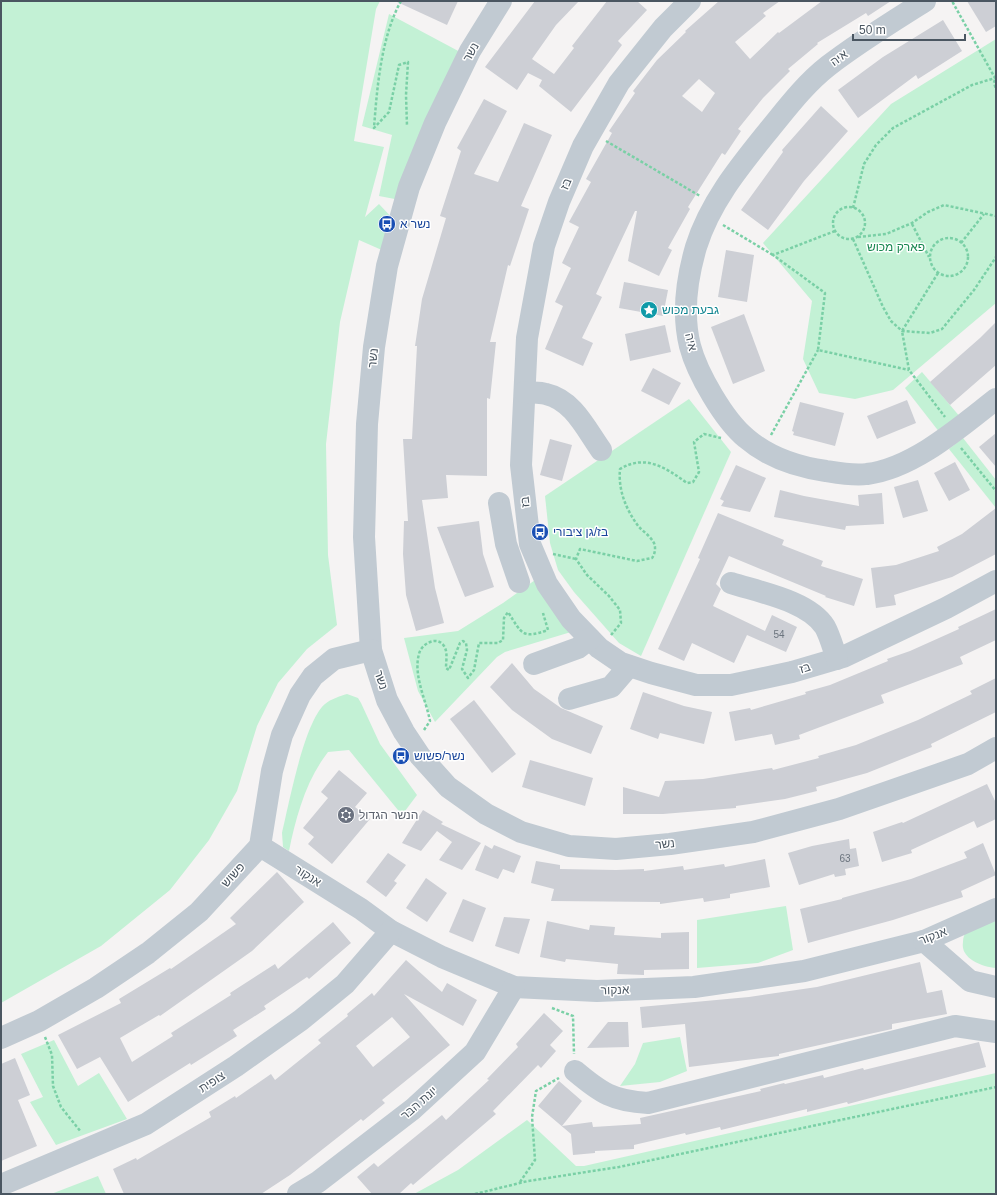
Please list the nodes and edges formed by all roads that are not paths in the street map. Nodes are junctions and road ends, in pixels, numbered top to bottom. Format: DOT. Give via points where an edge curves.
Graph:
graph roads {
  1 [pos="501,1"];
  2 [pos="690,1"];
  3 [pos="925,1"];
  4 [pos="524,392"];
  5 [pos="996,399"];
  6 [pos="601,450"];
  7 [pos="527,515"];
  8 [pos="996,581"];
  9 [pos="519,582"];
  10 [pos="731,583"];
  11 [pos="595,643"];
  12 [pos="371,650"];
  13 [pos="837,659"];
  14 [pos="534,664"];
  15 [pos="629,666"];
  16 [pos="569,699"];
  17 [pos="996,748"];
  18 [pos="260,846"];
  19 [pos="996,909"];
  20 [pos="390,931"];
  21 [pos="924,941"];
  22 [pos="514,987"];
  23 [pos="996,987"];
  24 [pos="996,1032"];
  25 [pos="1,1038"];
  26 [pos="575,1070"];
  27 [pos="1,1185"];
  28 [pos="298,1194"];
  1 -- 12 [label="street, נשר" via="470,51 435,123 409,187 387,266 374,347 367,424 364,537"];
  2 -- 4 [label="street, בז" via="663,28 619,83 591,132 559,202 544,246 527,338"];
  3 -- 5 [label="street, איה" via="868,37 821,73 792,101 717,198 696,246 689,280 686,311 690,346 714,398 735,427 763,449 804,468 867,474 902,464 953,432"];
  4 -- 6 [label="street" via="546,394 561,399 572,408"];
  4 -- 7 [label="street, בז" via="521,465"];
  7 -- 9 [label="street" via="500,510 506,544"];
  7 -- 11 [label="street, בז" via="530,544 547,584 571,619"];
  8 -- 13 [label="street, בז" via="888,637"];
  10 -- 13 [label="street" via="800,606 818,618 825,627"];
  11 -- 14 [label="street"];
  11 -- 15 [label="street, בז"];
  12 -- 17 [label="street, נשר" via="387,700 420,756 448,787 486,814 521,832 569,846 616,849 753,832 839,809 968,764"];
  12 -- 18 [label="street" via="334,659 313,676 300,695 282,735 272,771"];
  13 -- 15 [label="street, בז" via="731,685 696,685"];
  15 -- 16 [label="street" via="611,687"];
  18 -- 20 [label="street, אנקור" via="361,909"];
  18 -- 25 [label="street, פשוש" via="199,912 148,953 96,988 39,1021"];
  19 -- 21 [label="street, אנקור"];
  20 -- 22 [label="street, אנקור" via="442,957"];
  20 -- 27 [label="street, צופית" via="345,984 301,1020 236,1066 146,1124"];
  21 -- 22 [label="street, אנקור" via="804,971 694,987 597,991"];
  21 -- 23 [label="street" via="970,981"];
  22 -- 28 [label="street, יונת הבר" via="475,1052 413,1109 318,1182"];
  24 -- 26 [label="street" via="955,1026 648,1103 613,1098 593,1087"];
}
